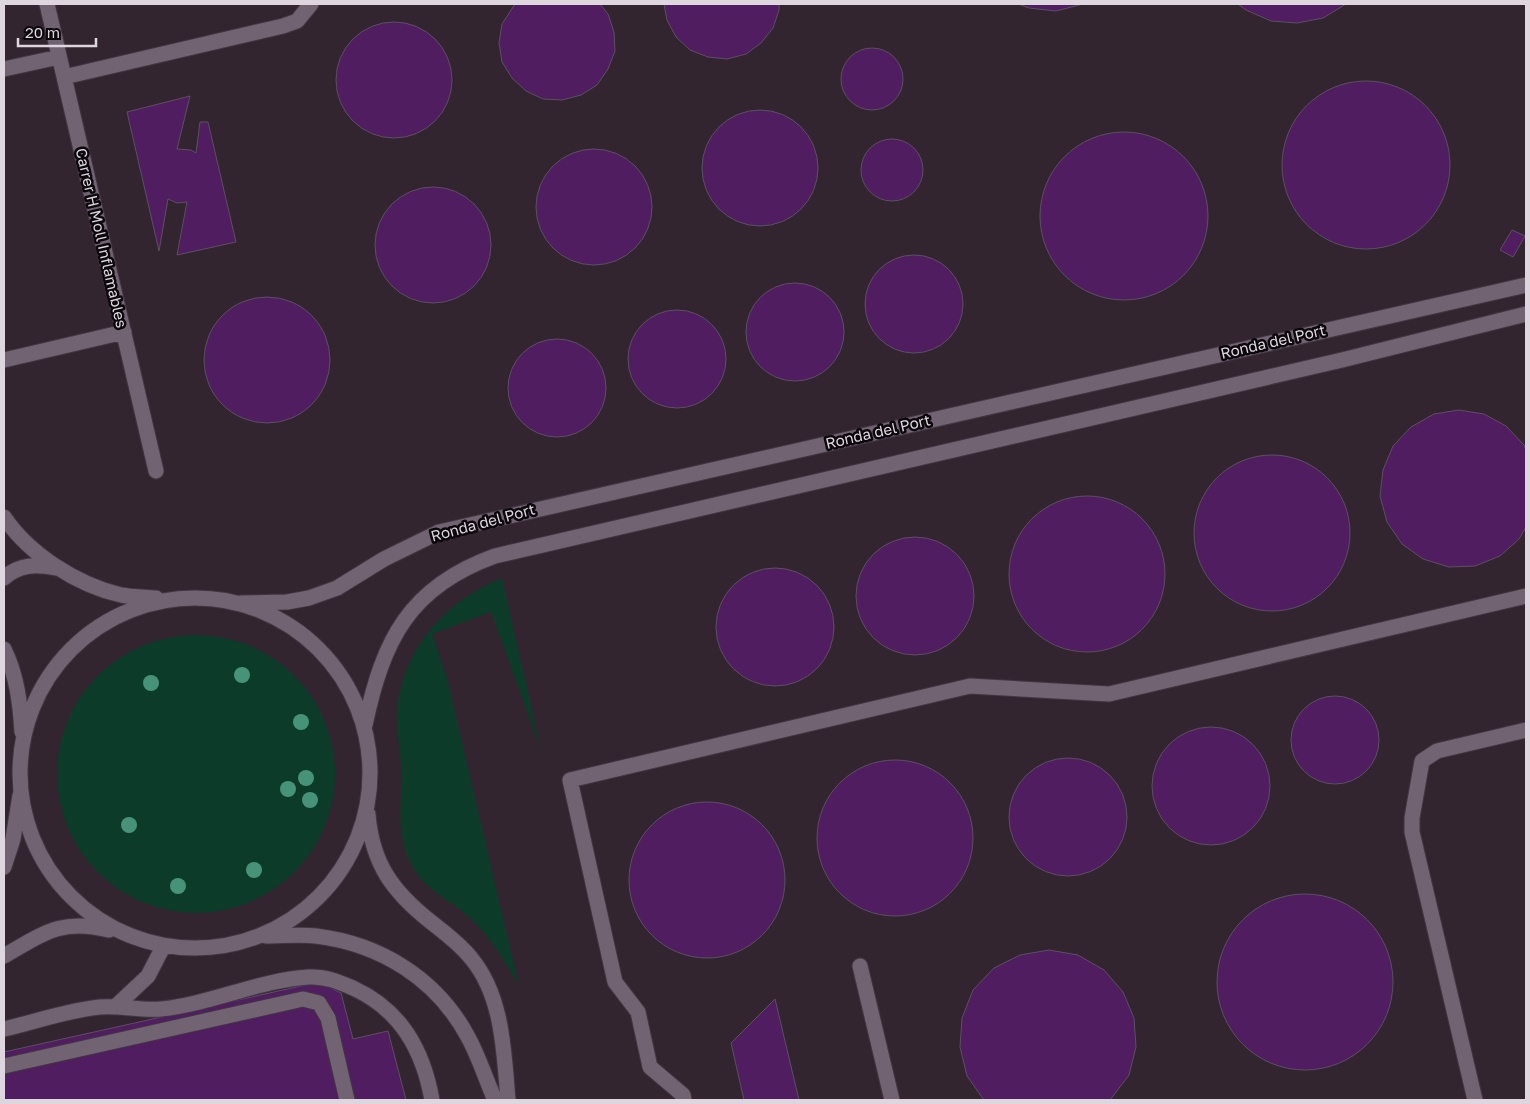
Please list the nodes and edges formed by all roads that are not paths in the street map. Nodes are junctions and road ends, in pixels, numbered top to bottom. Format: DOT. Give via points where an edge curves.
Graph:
graph roads {
  1 [pos="47,4"];
  2 [pos="311,4"];
  3 [pos="59,57"];
  4 [pos="10,68"];
  5 [pos="64,77"];
  6 [pos="1526,285"];
  7 [pos="1526,314"];
  8 [pos="124,332"];
  9 [pos="4,360"];
  10 [pos="156,471"];
  11 [pos="4,517"];
  12 [pos="60,568"];
  13 [pos="4,578"];
  14 [pos="1526,596"];
  15 [pos="170,599"];
  16 [pos="241,603"];
  17 [pos="4,649"];
  18 [pos="365,725"];
  19 [pos="1526,730"];
  20 [pos="23,744"];
  21 [pos="22,781"];
  22 [pos="366,802"];
  23 [pos="4,868"];
  24 [pos="116,931"];
  25 [pos="265,936"];
  26 [pos="163,947"];
  27 [pos="4,956"];
  28 [pos="860,966"];
  29 [pos="115,1007"];
  30 [pos="4,1028"];
  31 [pos="4,1066"];
  32 [pos="347,1100"];
  33 [pos="432,1100"];
  34 [pos="495,1100"];
  35 [pos="508,1100"];
  36 [pos="684,1100"];
  37 [pos="892,1100"];
  38 [pos="1475,1100"];
  1 -- 3 [label="street, Carrer H Moll Inflamables"];
  2 -- 5 [label="street" via="297,21 283,26"];
  3 -- 4 [label="street"];
  3 -- 5 [label="street, Carrer H Moll Inflamables"];
  5 -- 8 [label="street, Carrer H Moll Inflamables"];
  6 -- 16 [label="street, Ronda del Port" via="447,530 408,546 337,588 309,598"];
  7 -- 18 [label="street" via="1342,360 494,556 468,565 430,590 411,611 383,658"];
  8 -- 9 [label="street"];
  8 -- 10 [label="street, Carrer H Moll Inflamables"];
  11 -- 12 [label="street" via="35,551"];
  12 -- 13 [label="street" via="25,567 14,569"];
  12 -- 15 [label="street" via="90,584 122,595"];
  14 -- 36 [label="street" via="1109,694 970,686 570,780 615,982 638,1012 650,1067 683,1095"];
  15 -- 16 [label="street" via="204,597"];
  15 -- 20 [label="street" via="132,609 98,625 72,648 47,678 32,709"];
  16 -- 18 [label="street" via="276,617 307,636 333,662 348,685"];
  17 -- 20 [label="street" via="19,692"];
  18 -- 22 [label="street" via="368,763"];
  19 -- 38 [label="street" via="1429,755 1422,761 1412,818 1412,832"];
  20 -- 21 [label="street"];
  21 -- 23 [label="street" via="13,839"];
  21 -- 24 [label="street" via="33,836 43,859 78,905"];
  22 -- 25 [label="street" via="358,836 334,881 301,914"];
  22 -- 35 [label="street" via="374,851 395,890 458,944 472,958 484,978 504,1042"];
  24 -- 26 [label="street"];
  24 -- 27 [label="street" via="92,925 60,927"];
  25 -- 26 [label="street" via="229,947 197,950"];
  25 -- 34 [label="street" via="315,936 355,944 408,968 434,992 468,1037"];
  26 -- 29 [label="street" via="148,976"];
  28 -- 37 [label="street"];
  29 -- 30 [label="street" via="100,1007"];
  29 -- 33 [label="street" via="160,1009 298,978 324,978 367,995 404,1026 425,1067"];
  31 -- 32 [label="street" via="312,1000 319,1003 328,1018"];
}
